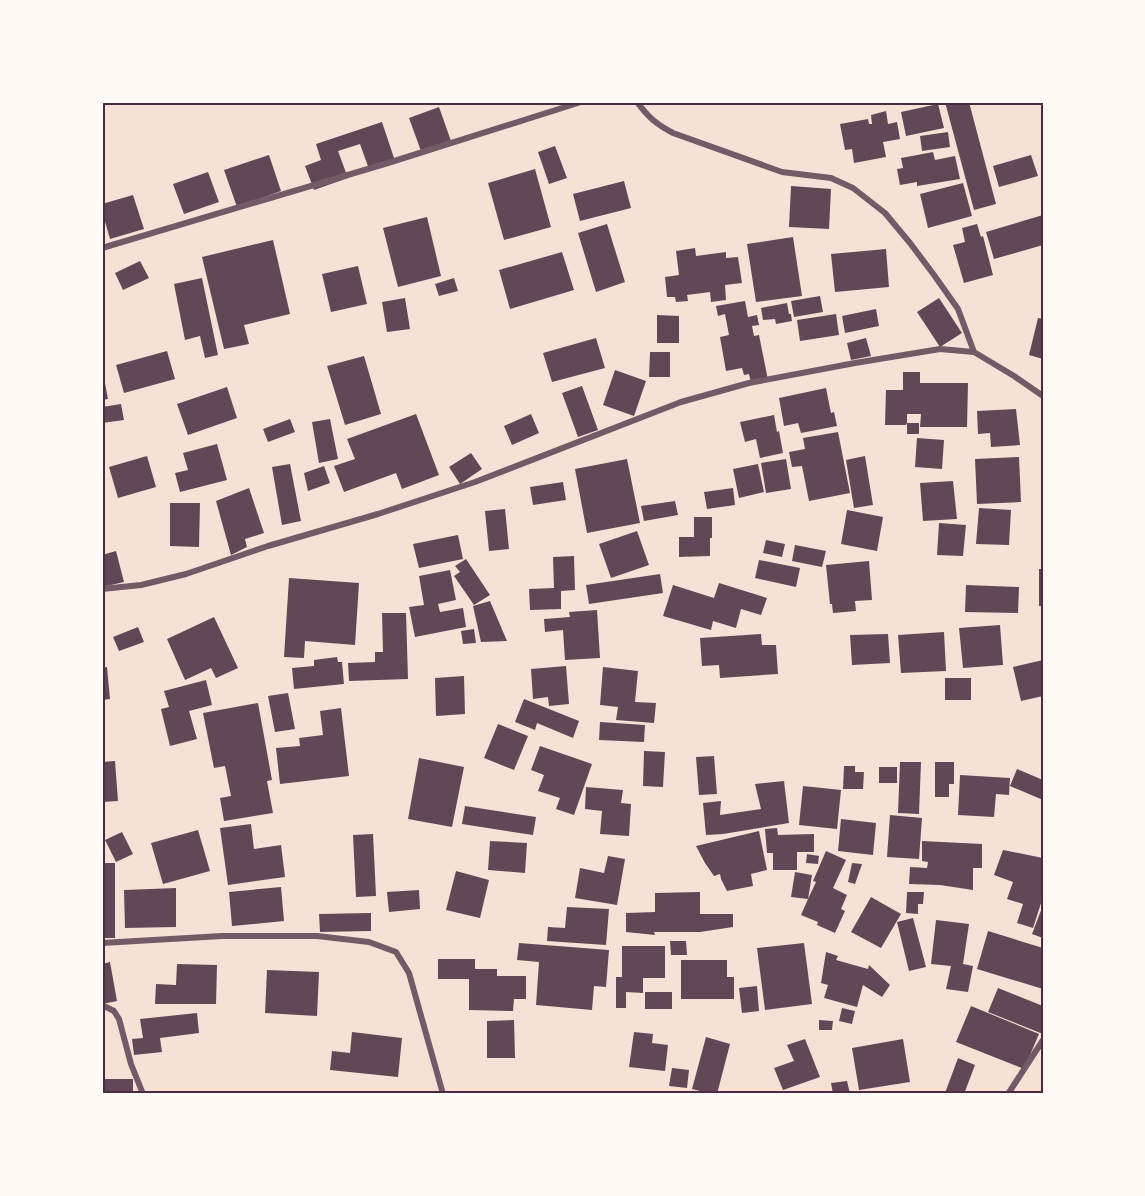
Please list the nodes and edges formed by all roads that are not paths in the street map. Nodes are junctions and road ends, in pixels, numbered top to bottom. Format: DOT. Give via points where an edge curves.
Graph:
graph roads {
  1 [pos="581,102"];
  2 [pos="637,102"];
  3 [pos="102,248"];
  4 [pos="974,352"];
  5 [pos="1043,396"];
  6 [pos="102,589"];
  7 [pos="102,943"];
  8 [pos="102,1005"];
  9 [pos="1043,1040"];
  10 [pos="143,1094"];
  11 [pos="443,1094"];
  12 [pos="1008,1094"];
  1 -- 3 [label="street"];
  2 -- 4 [label="street" via="648,117 673,133 782,172 831,178 854,188 885,213 904,235 958,309"];
  4 -- 5 [label="street"];
  4 -- 6 [label="street" via="906,354 749,383 681,402 475,482 378,514 186,574"];
  7 -- 11 [label="street" via="222,936 317,936 369,942 396,952 409,973"];
  8 -- 10 [label="street" via="119,1019"];
  9 -- 12 [label="street"];
}
